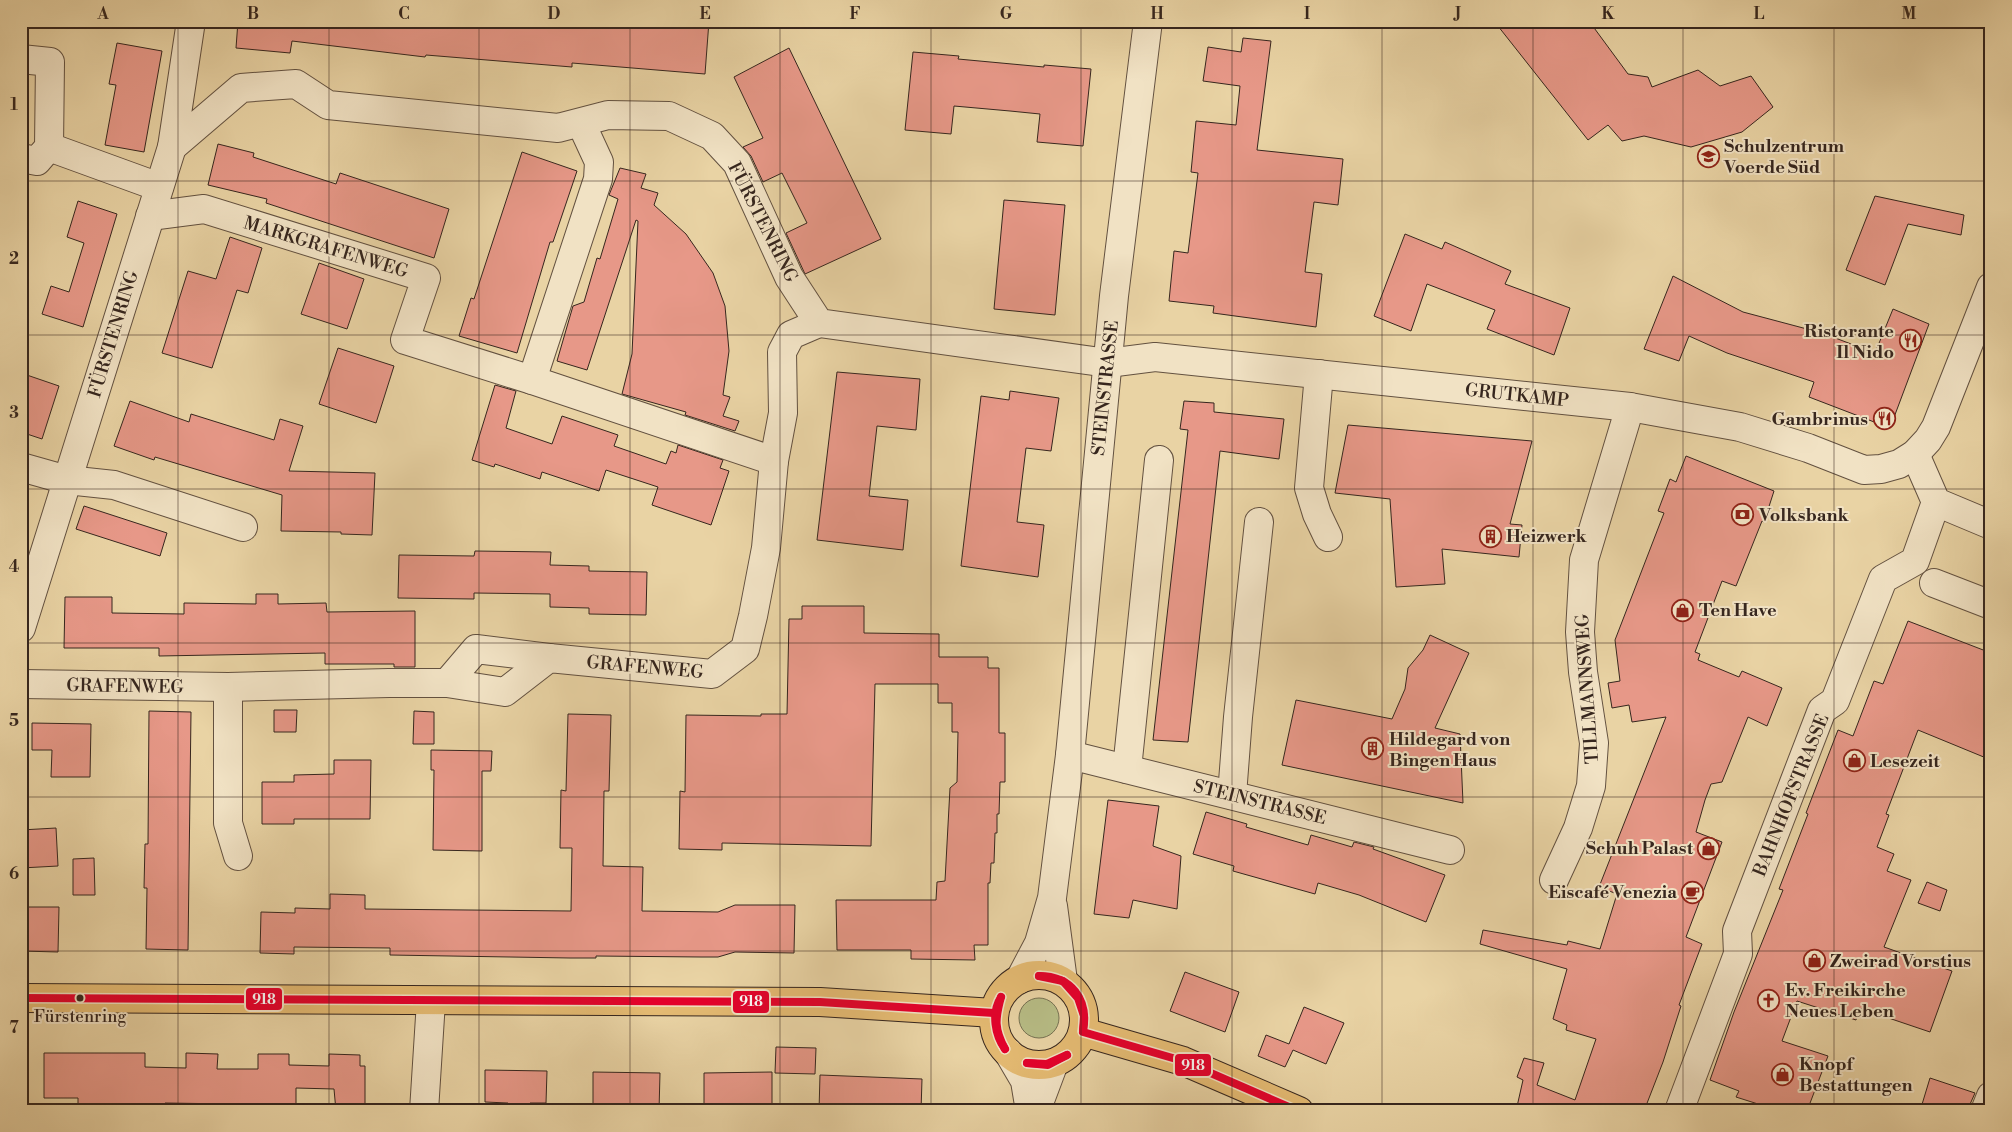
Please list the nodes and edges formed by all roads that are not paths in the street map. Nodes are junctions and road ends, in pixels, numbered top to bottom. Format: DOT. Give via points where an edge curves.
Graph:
graph roads {
  1 [pos="191,21"];
  2 [pos="1148,21"];
  3 [pos="21,59"];
  4 [pos="581,123"];
  5 [pos="49,147"];
  6 [pos="172,147"];
  7 [pos="21,158"];
  8 [pos="159,187"];
  9 [pos="150,216"];
  10 [pos="1991,287"];
  11 [pos="820,323"];
  12 [pos="1108,363"];
  13 [pos="1318,374"];
  14 [pos="532,380"];
  15 [pos="1630,407"];
  16 [pos="1915,454"];
  17 [pos="1160,460"];
  18 [pos="774,461"];
  19 [pos="21,467"];
  20 [pos="68,480"];
  21 [pos="1936,502"];
  22 [pos="1259,522"];
  23 [pos="1991,524"];
  24 [pos="243,527"];
  25 [pos="1328,537"];
  26 [pos="1934,583"];
  27 [pos="1991,605"];
  28 [pos="21,628"];
  29 [pos="549,658"];
  30 [pos="447,683"];
  31 [pos="21,684"];
  32 [pos="228,688"];
  33 [pos="1070,755"];
  34 [pos="1127,769"];
  35 [pos="1232,795"];
  36 [pos="1450,850"];
  37 [pos="238,856"];
  38 [pos="1554,880"];
  39 [pos="1052,898"];
  40 [pos="1020,979"];
  41 [pos="1062,981"];
  42 [pos="21,998"];
  43 [pos="431,1001"];
  44 [pos="994,1013"];
  45 [pos="1083,1032"];
  46 [pos="1008,1052"];
  47 [pos="1054,1063"];
  48 [pos="1991,1096"];
  49 [pos="424,1111"];
  50 [pos="1030,1111"];
  51 [pos="1036,1111"];
  52 [pos="1299,1111"];
  53 [pos="1679,1111"];
  54 [pos="1985,1111"];
  1 -- 6 [label="street, FÜRSTENRING"];
  2 -- 12 [label="street, STEINSTRASSE"];
  3 -- 5 [label="street" via="50,62"];
  4 -- 6 [label="street, FÜRSTENRING" via="558,128 328,105 296,84 241,88"];
  4 -- 11 [label="street, FÜRSTENRING" via="608,115 669,116 712,136 737,163 789,277"];
  4 -- 14 [label="street" via="599,162 598,179"];
  5 -- 7 [label="street" via="38,161"];
  5 -- 8 [label="street"];
  6 -- 8 [label="street, FÜRSTENRING"];
  8 -- 9 [label="street, FÜRSTENRING"];
  9 -- 14 [label="street, MARKGRAFENWEG" via="204,209 426,278 405,340"];
  9 -- 20 [label="street, FÜRSTENRING"];
  10 -- 16 [label="street" via="1936,427"];
  11 -- 12 [label="street"];
  11 -- 18 [label="street, GRAFENWEG" via="791,335 782,352 783,412"];
  12 -- 13 [label="street, GRUTKAMP" via="1155,357"];
  12 -- 33 [label="street, STEINSTRASSE"];
  13 -- 15 [label="street, GRUTKAMP"];
  13 -- 25 [label="street" via="1309,488"];
  14 -- 18 [label="street, MARKGRAFENWEG"];
  15 -- 16 [label="street, GRUTKAMP" via="1740,427 1864,470 1881,470"];
  15 -- 38 [label="street, TILLMANNSWEG" via="1584,560 1580,632 1594,743 1591,786 1578,828"];
  16 -- 21 [label="street"];
  17 -- 34 [label="street"];
  18 -- 29 [label="street, GRAFENWEG" via="766,548 745,649 712,674"];
  19 -- 20 [label="street"];
  20 -- 24 [label="street" via="114,485"];
  20 -- 28 [label="street, FÜRSTENRING"];
  21 -- 23 [label="street"];
  21 -- 53 [label="street, BAHNHOFSTRASSE" via="1915,561 1883,579 1835,700 1822,710 1737,931 1738,954"];
  22 -- 35 [label="street"];
  26 -- 27 [label="street"];
  29 -- 30 [label="street, GRAFENWEG" via="505,692"];
  29 -- 30 [label="street" via="476,649"];
  30 -- 32 [label="street, GRAFENWEG"];
  31 -- 32 [label="street, GRAFENWEG"];
  32 -- 37 [label="street" via="228,823"];
  33 -- 34 [label="street, STEINSTRASSE"];
  33 -- 39 [label="street, STEINSTRASSE"];
  34 -- 35 [label="street, STEINSTRASSE"];
  35 -- 36 [label="street, STEINSTRASSE"];
  39 -- 40 [label="street, STEINSTRASSE" via="1038,943"];
  39 -- 41 [label="street, STEINSTRASSE"];
  40 -- 41 [label="main road" via="1049,975"];
  40 -- 44 [label="main road" via="999,999"];
  41 -- 45 [label="main road" via="1082,1002"];
  42 -- 43 [label="main road"];
  43 -- 44 [label="main road" via="820,1002"];
  43 -- 49 [label="street"];
  44 -- 46 [label="main road" via="1000,1043"];
  45 -- 47 [label="main road" via="1072,1051"];
  45 -- 52 [label="main road" via="1183,1061"];
  46 -- 47 [label="main road" via="1024,1062 1039,1066"];
  46 -- 50 [label="street" via="1025,1082"];
  47 -- 51 [label="street"];
  48 -- 54 [label="street"];
}
